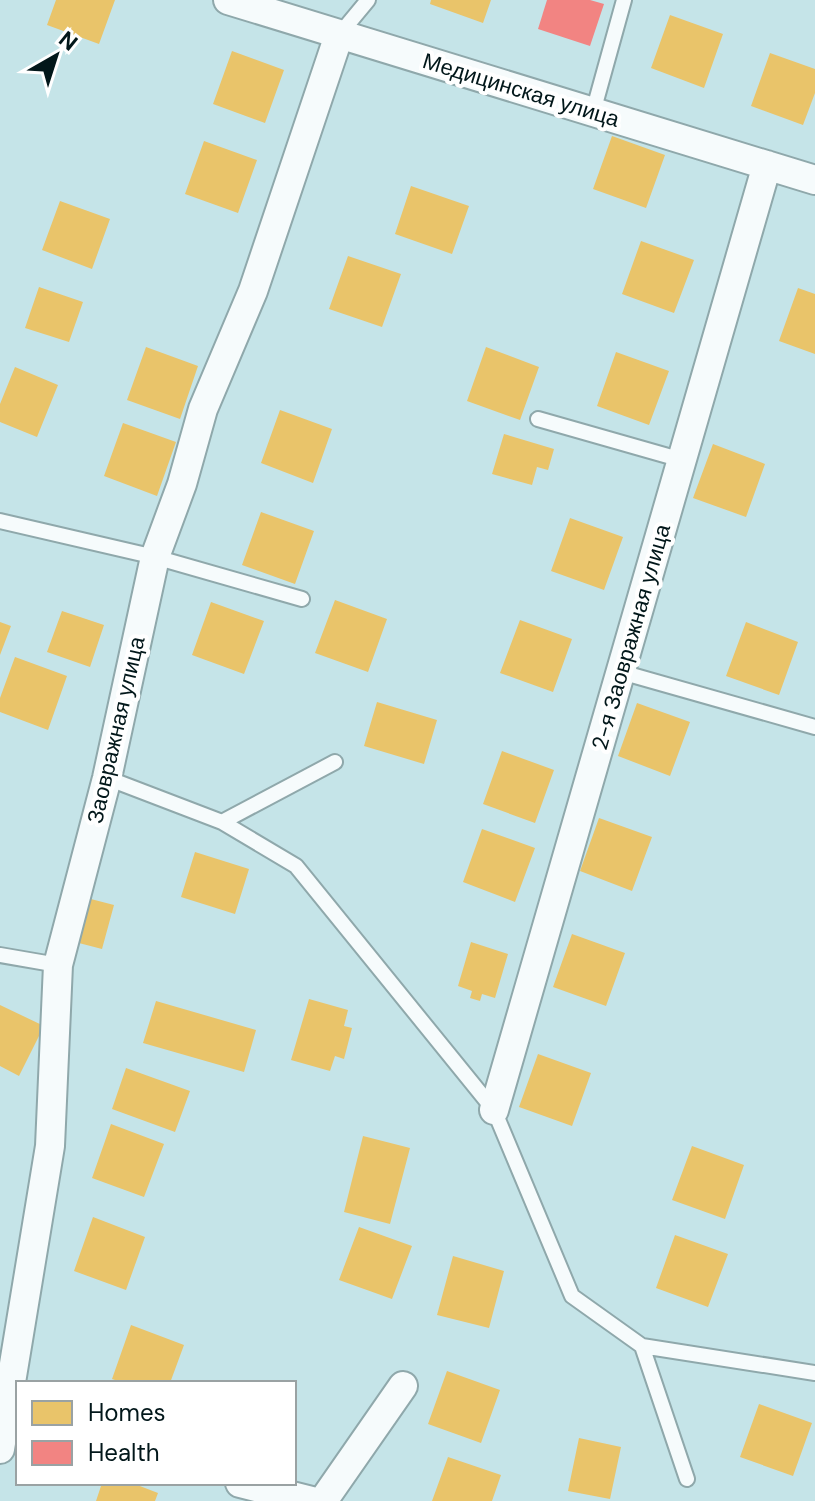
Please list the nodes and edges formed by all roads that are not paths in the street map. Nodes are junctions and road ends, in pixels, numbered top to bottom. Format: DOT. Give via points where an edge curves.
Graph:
graph roads {
  1 [pos="228,0"];
  2 [pos="368,0"];
  3 [pos="624,0"];
  4 [pos="339,35"];
  5 [pos="593,112"];
  6 [pos="767,165"];
  7 [pos="815,180"];
  8 [pos="538,419"];
  9 [pos="682,460"];
  10 [pos="0,521"];
  11 [pos="155,557"];
  12 [pos="302,599"];
  13 [pos="621,672"];
  14 [pos="815,727"];
  15 [pos="335,762"];
  16 [pos="107,778"];
  17 [pos="222,822"];
  18 [pos="0,955"];
  19 [pos="58,965"];
  20 [pos="494,1110"];
  21 [pos="642,1346"];
  22 [pos="815,1373"];
  23 [pos="403,1386"];
  24 [pos="7,1434"];
  25 [pos="687,1479"];
  26 [pos="248,1485"];
  27 [pos="312,1501"];
  28 [pos="323,1501"];
  1 -- 4 [label="street, Медицинская улица"];
  2 -- 4 [label="lane"];
  3 -- 5 [label="lane"];
  4 -- 5 [label="street, Медицинская улица"];
  4 -- 11 [label="street, Заовражная улица"];
  5 -- 6 [label="street, Медицинская улица"];
  6 -- 7 [label="street, Медицинская улица"];
  6 -- 9 [label="street, 2-я Заовражная улица"];
  8 -- 9 [label="lane"];
  9 -- 13 [label="street, 2-я Заовражная улица"];
  10 -- 11 [label="lane"];
  11 -- 12 [label="lane"];
  11 -- 16 [label="street, Заовражная улица"];
  13 -- 14 [label="lane"];
  13 -- 20 [label="street, 2-я Заовражная улица"];
  15 -- 17 [label="lane"];
  16 -- 17 [label="lane"];
  16 -- 19 [label="street, Заовражная улица"];
  17 -- 20 [label="lane" via="296,866"];
  18 -- 19 [label="lane"];
  19 -- 24 [label="street, Заовражная улица" via="50,1146"];
  20 -- 21 [label="lane" via="572,1296"];
  21 -- 22 [label="lane"];
  21 -- 25 [label="lane"];
  23 -- 28 [label="street"];
  26 -- 27 [label="street"];
}
